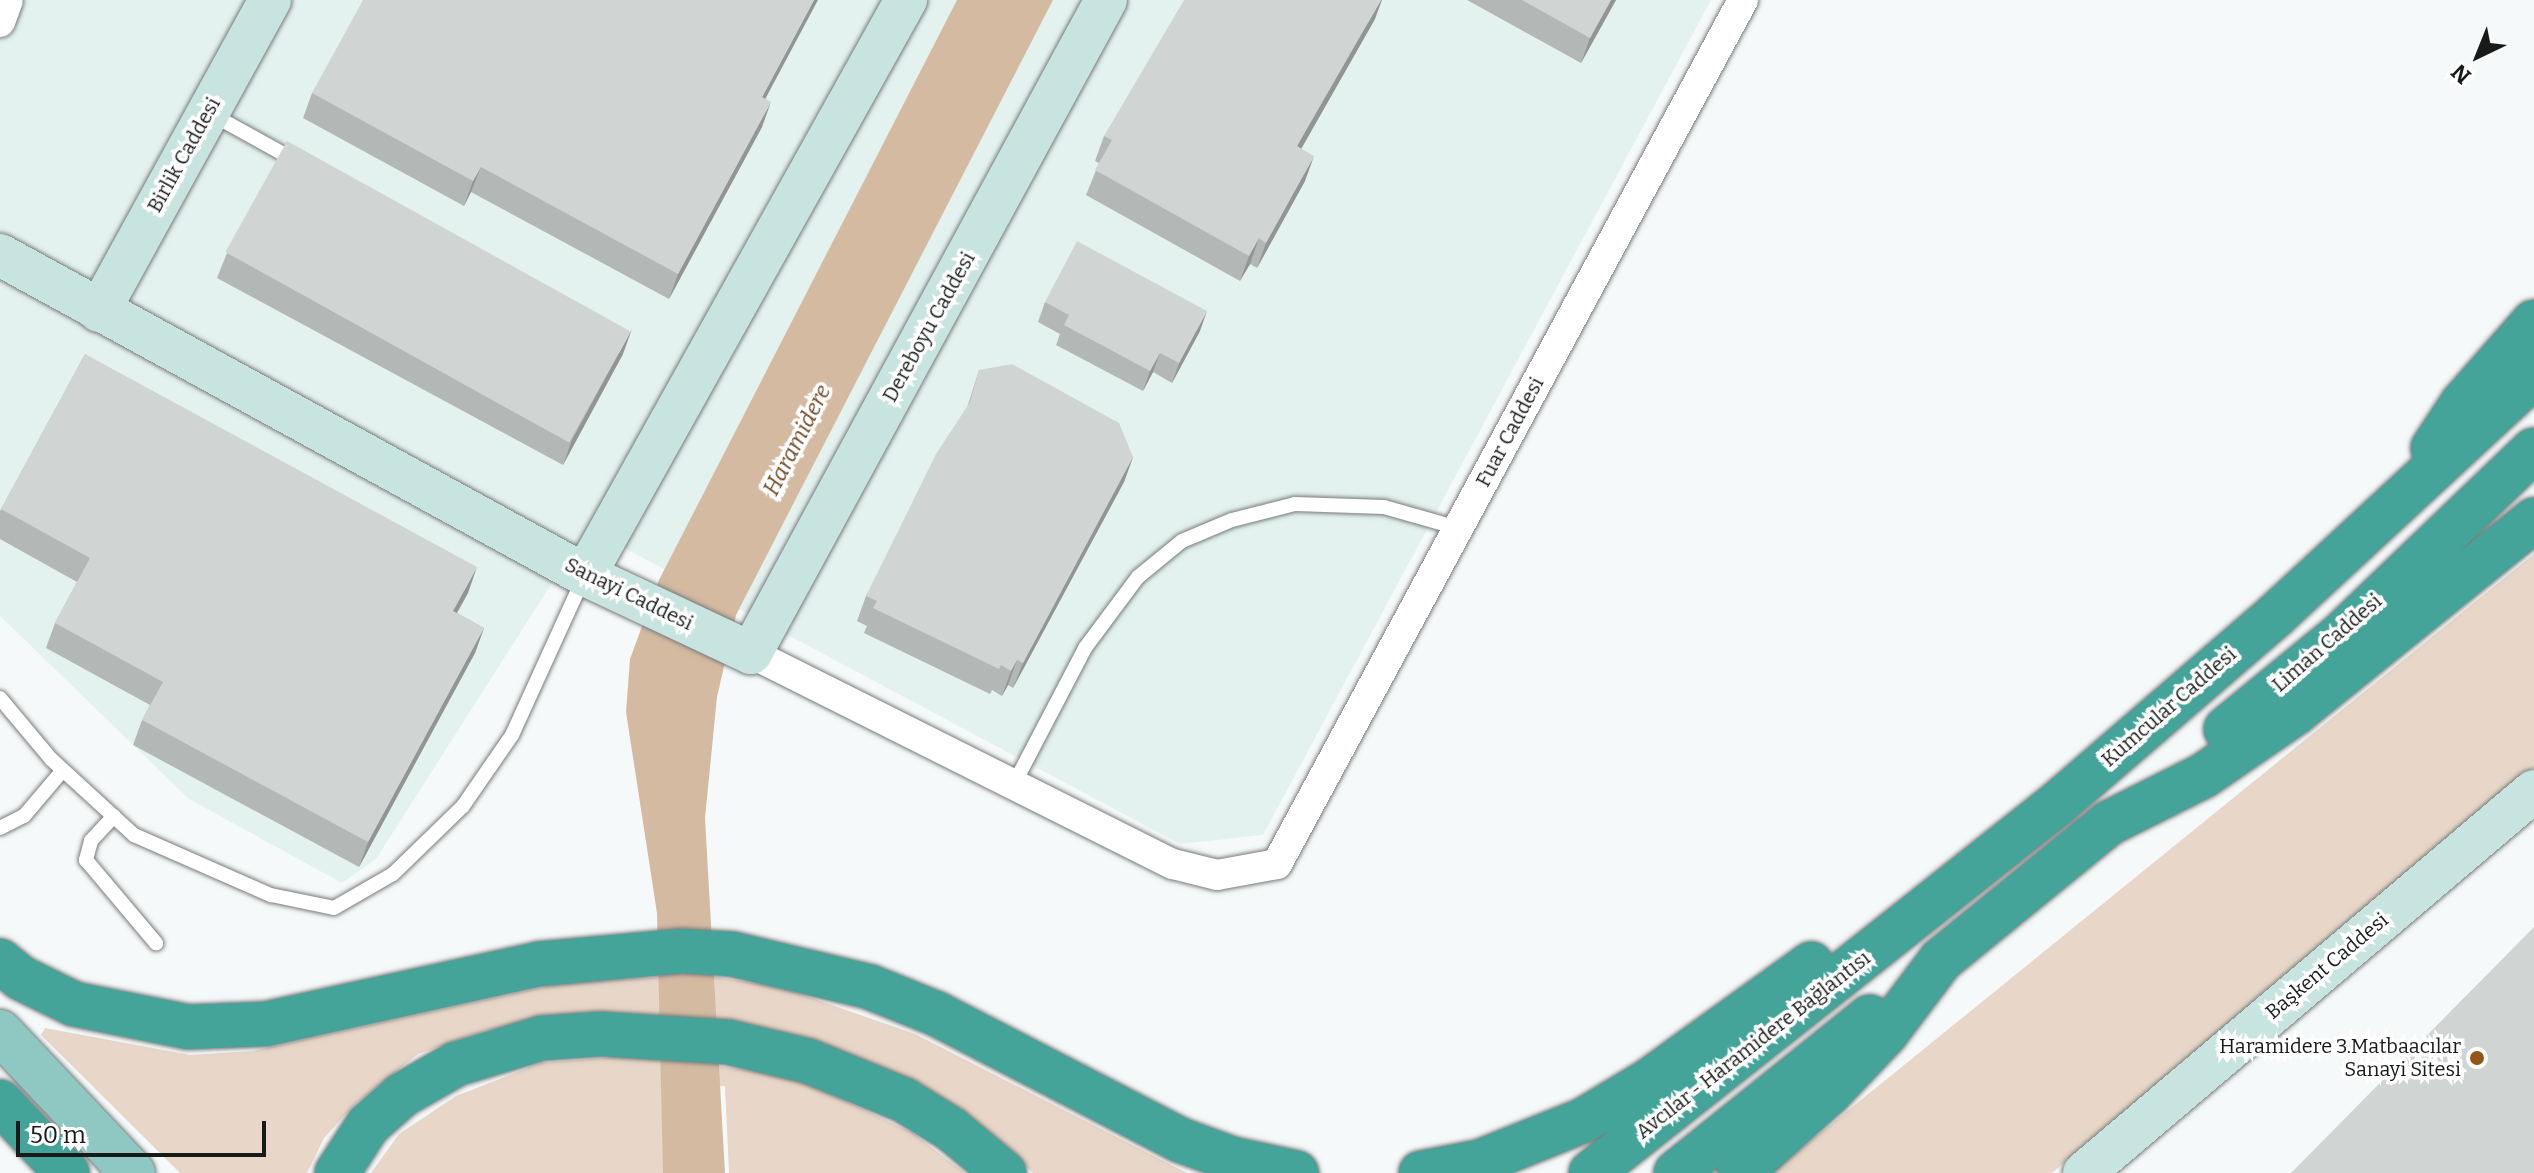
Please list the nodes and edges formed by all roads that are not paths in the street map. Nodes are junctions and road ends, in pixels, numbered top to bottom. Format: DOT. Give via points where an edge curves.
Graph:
graph roads {
  1 [pos="8,0"];
  2 [pos="270,0"];
  3 [pos="906,0"];
  4 [pos="1106,0"];
  5 [pos="1743,0"];
  6 [pos="0,22"];
  7 [pos="208,112"];
  8 [pos="314,171"];
  9 [pos="0,255"];
  10 [pos="99,311"];
  11 [pos="2534,322"];
  12 [pos="2534,376"];
  13 [pos="2534,450"];
  14 [pos="2415,489"];
  15 [pos="2534,520"];
  16 [pos="1458,528"];
  17 [pos="585,575"];
  18 [pos="751,653"];
  19 [pos="0,698"];
  20 [pos="63,770"];
  21 [pos="1014,784"];
  22 [pos="2534,791"];
  23 [pos="114,816"];
  24 [pos="2109,823"];
  25 [pos="0,828"];
  26 [pos="1277,864"];
  27 [pos="1914,916"];
  28 [pos="156,943"];
  29 [pos="1941,960"];
  30 [pos="0,961"];
  31 [pos="0,1032"];
  32 [pos="0,1102"];
  33 [pos="67,1173"];
  34 [pos="133,1173"];
  35 [pos="337,1173"];
  36 [pos="1004,1173"];
  37 [pos="1296,1173"];
  38 [pos="1421,1173"];
  39 [pos="1591,1173"];
  40 [pos="1676,1173"];
  41 [pos="1740,1173"];
  42 [pos="2084,1173"];
  1 -- 6 [label="street"];
  2 -- 7 [label="street, Birlik Caddesi"];
  3 -- 17 [label="street"];
  4 -- 18 [label="street, Dereboyu Caddesi"];
  5 -- 16 [label="street, Fuar Caddesi"];
  7 -- 8 [label="lane"];
  7 -- 10 [label="street, Birlik Caddesi"];
  9 -- 10 [label="street, Sanayi Caddesi"];
  10 -- 17 [label="street, Sanayi Caddesi"];
  11 -- 14 [label="highway" via="2436,441"];
  12 -- 14 [label="highway"];
  13 -- 24 [label="highway, Liman Caddesi" via="2341,635"];
  14 -- 27 [label="highway, Kumcular Caddesi" via="2057,804"];
  15 -- 24 [label="highway" via="2296,712 2203,776"];
  16 -- 21 [label="lane" via="1384,507 1295,504 1253,513 1182,541 1138,577 1085,648"];
  16 -- 26 [label="street, Fuar Caddesi"];
  17 -- 18 [label="street, Sanayi Caddesi"];
  17 -- 23 [label="lane" via="512,735 463,806 393,874 334,908 271,895 134,835"];
  18 -- 21 [label="street, Sanayi Caddesi"];
  19 -- 20 [label="lane"];
  20 -- 23 [label="lane"];
  20 -- 25 [label="lane" via="24,816"];
  21 -- 26 [label="street, Sanayi Caddesi" via="1173,864 1217,875"];
  22 -- 42 [label="street, Başkent Caddesi"];
  23 -- 28 [label="lane" via="91,841 86,860"];
  24 -- 29 [label="highway"];
  27 -- 38 [label="highway" via="1822,956 1584,1120 1494,1157"];
  27 -- 39 [label="highway, Avcılar - Haramidere Bağlantısı"];
  29 -- 40 [label="highway"];
  29 -- 41 [label="highway" via="1886,1033"];
  30 -- 37 [label="highway" via="21,978 74,1004 188,1027 266,1024 539,964 682,951 732,954 870,987 937,1014 1180,1140"];
  31 -- 34 [label="main road"];
  32 -- 33 [label="highway"];
  35 -- 36 [label="highway" via="368,1125 402,1095 456,1064 542,1038 601,1034 728,1042 808,1061 904,1100 951,1129"];
}
